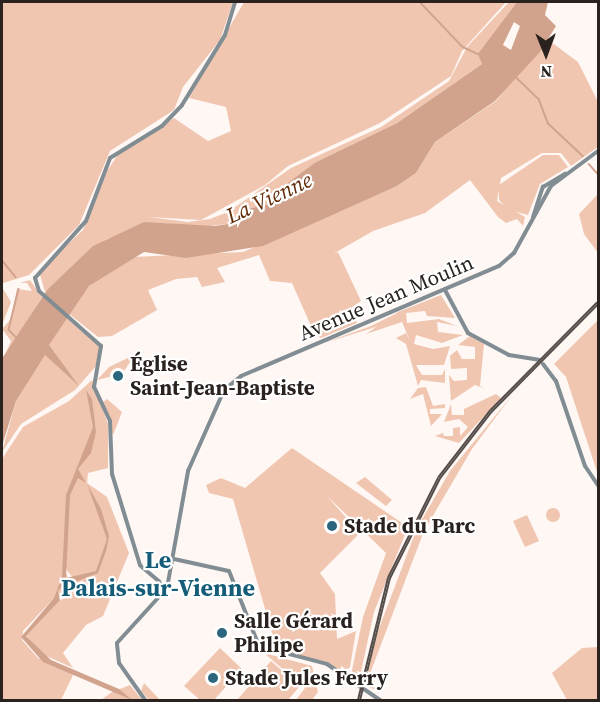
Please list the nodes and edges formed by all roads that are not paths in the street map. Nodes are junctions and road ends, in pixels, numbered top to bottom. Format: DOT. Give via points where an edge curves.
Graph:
graph roads {
  1 [pos="235,2"];
  2 [pos="598,151"];
  3 [pos="570,171"];
  4 [pos="537,195"];
  5 [pos="543,198"];
  6 [pos="535,201"];
  7 [pos="540,204"];
  8 [pos="533,217"];
  9 [pos="445,290"];
  10 [pos="538,360"];
  11 [pos="543,364"];
  12 [pos="598,485"];
  13 [pos="174,559"];
  14 [pos="167,588"];
  15 [pos="145,700"];
  16 [pos="380,700"];
  1 -- 14 [label="main road" via="225,35 174,116 110,158 86,221 36,272 42,293 102,346 94,387 110,421 112,474 140,565"];
  2 -- 3 [label="main road, Avenue Jean Moulin"];
  3 -- 4 [label="main road, Avenue Jean Moulin" via="547,183"];
  3 -- 5 [label="main road, Avenue Jean Moulin"];
  4 -- 5 [label="main road"];
  4 -- 6 [label="main road, Avenue Jean Moulin"];
  5 -- 7 [label="main road, Avenue Jean Moulin"];
  6 -- 7 [label="main road"];
  6 -- 8 [label="main road, Avenue Jean Moulin"];
  7 -- 8 [label="main road, Avenue Jean Moulin"];
  8 -- 9 [label="main road, Avenue Jean Moulin" via="504,262"];
  9 -- 10 [label="main road" via="469,333 509,355"];
  9 -- 13 [label="main road, Avenue Jean Moulin" via="241,376 221,395 186,482"];
  11 -- 12 [label="main road" via="556,381 585,465"];
  13 -- 14 [label="main road, Avenue Jean Moulin"];
  13 -- 16 [label="main road" via="229,571 259,646 327,664"];
  14 -- 15 [label="main road" via="117,643 119,663"];
}
